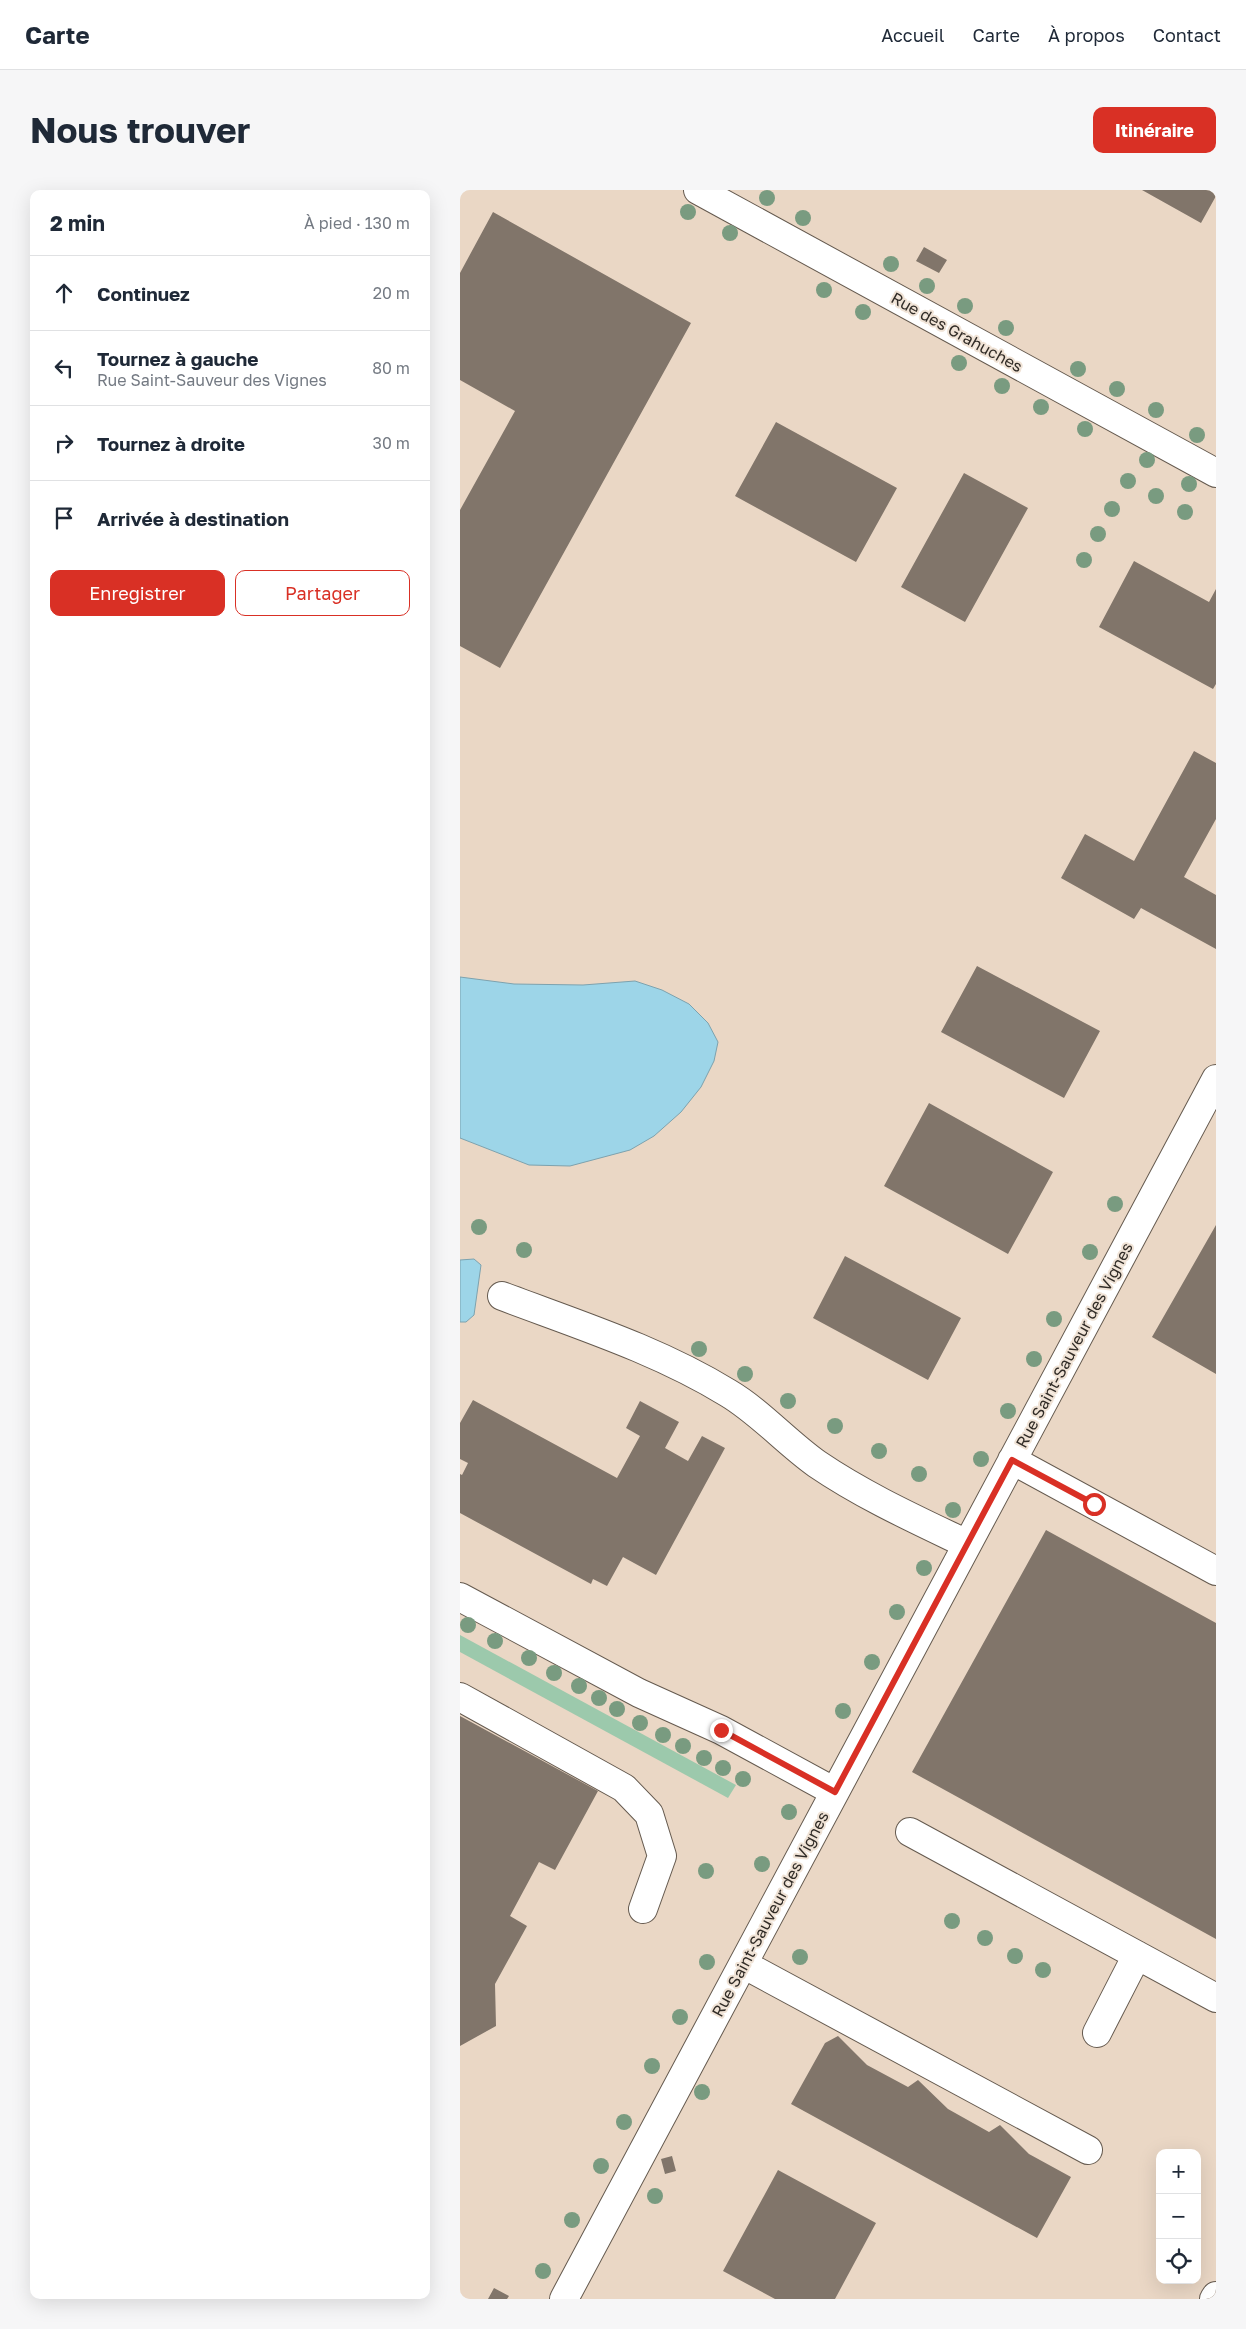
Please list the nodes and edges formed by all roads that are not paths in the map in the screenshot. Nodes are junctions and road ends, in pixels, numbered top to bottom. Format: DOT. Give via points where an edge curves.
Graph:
graph roads {
  1 [pos="698,190"];
  2 [pos="1216,473"];
  3 [pos="1216,1079"];
  4 [pos="502,1296"];
  5 [pos="1012,1460"];
  6 [pos="968,1544"];
  7 [pos="1216,1571"];
  8 [pos="460,1597"];
  9 [pos="460,1697"];
  10 [pos="835,1792"];
  11 [pos="910,1832"];
  12 [pos="643,1908"];
  13 [pos="1137,1955"];
  14 [pos="743,1964"];
  15 [pos="1216,1998"];
  16 [pos="1097,2032"];
  17 [pos="1088,2150"];
  18 [pos="564,2299"];
  1 -- 2 [label="street, Rue des Grahuches"];
  3 -- 5 [label="street, Rue Saint-Sauveur des Vignes"];
  4 -- 6 [label="street" via="671,1362 730,1394 816,1463 868,1494"];
  5 -- 6 [label="street, Rue Saint-Sauveur des Vignes"];
  5 -- 7 [label="street"];
  6 -- 10 [label="street, Rue Saint-Sauveur des Vignes"];
  8 -- 10 [label="street" via="639,1693 721,1730"];
  9 -- 12 [label="street" via="624,1788 649,1814 662,1856"];
  10 -- 14 [label="street, Rue Saint-Sauveur des Vignes"];
  11 -- 13 [label="street"];
  13 -- 15 [label="street"];
  13 -- 16 [label="street"];
  14 -- 17 [label="street"];
  14 -- 18 [label="street, Rue Saint-Sauveur des Vignes"];
}
